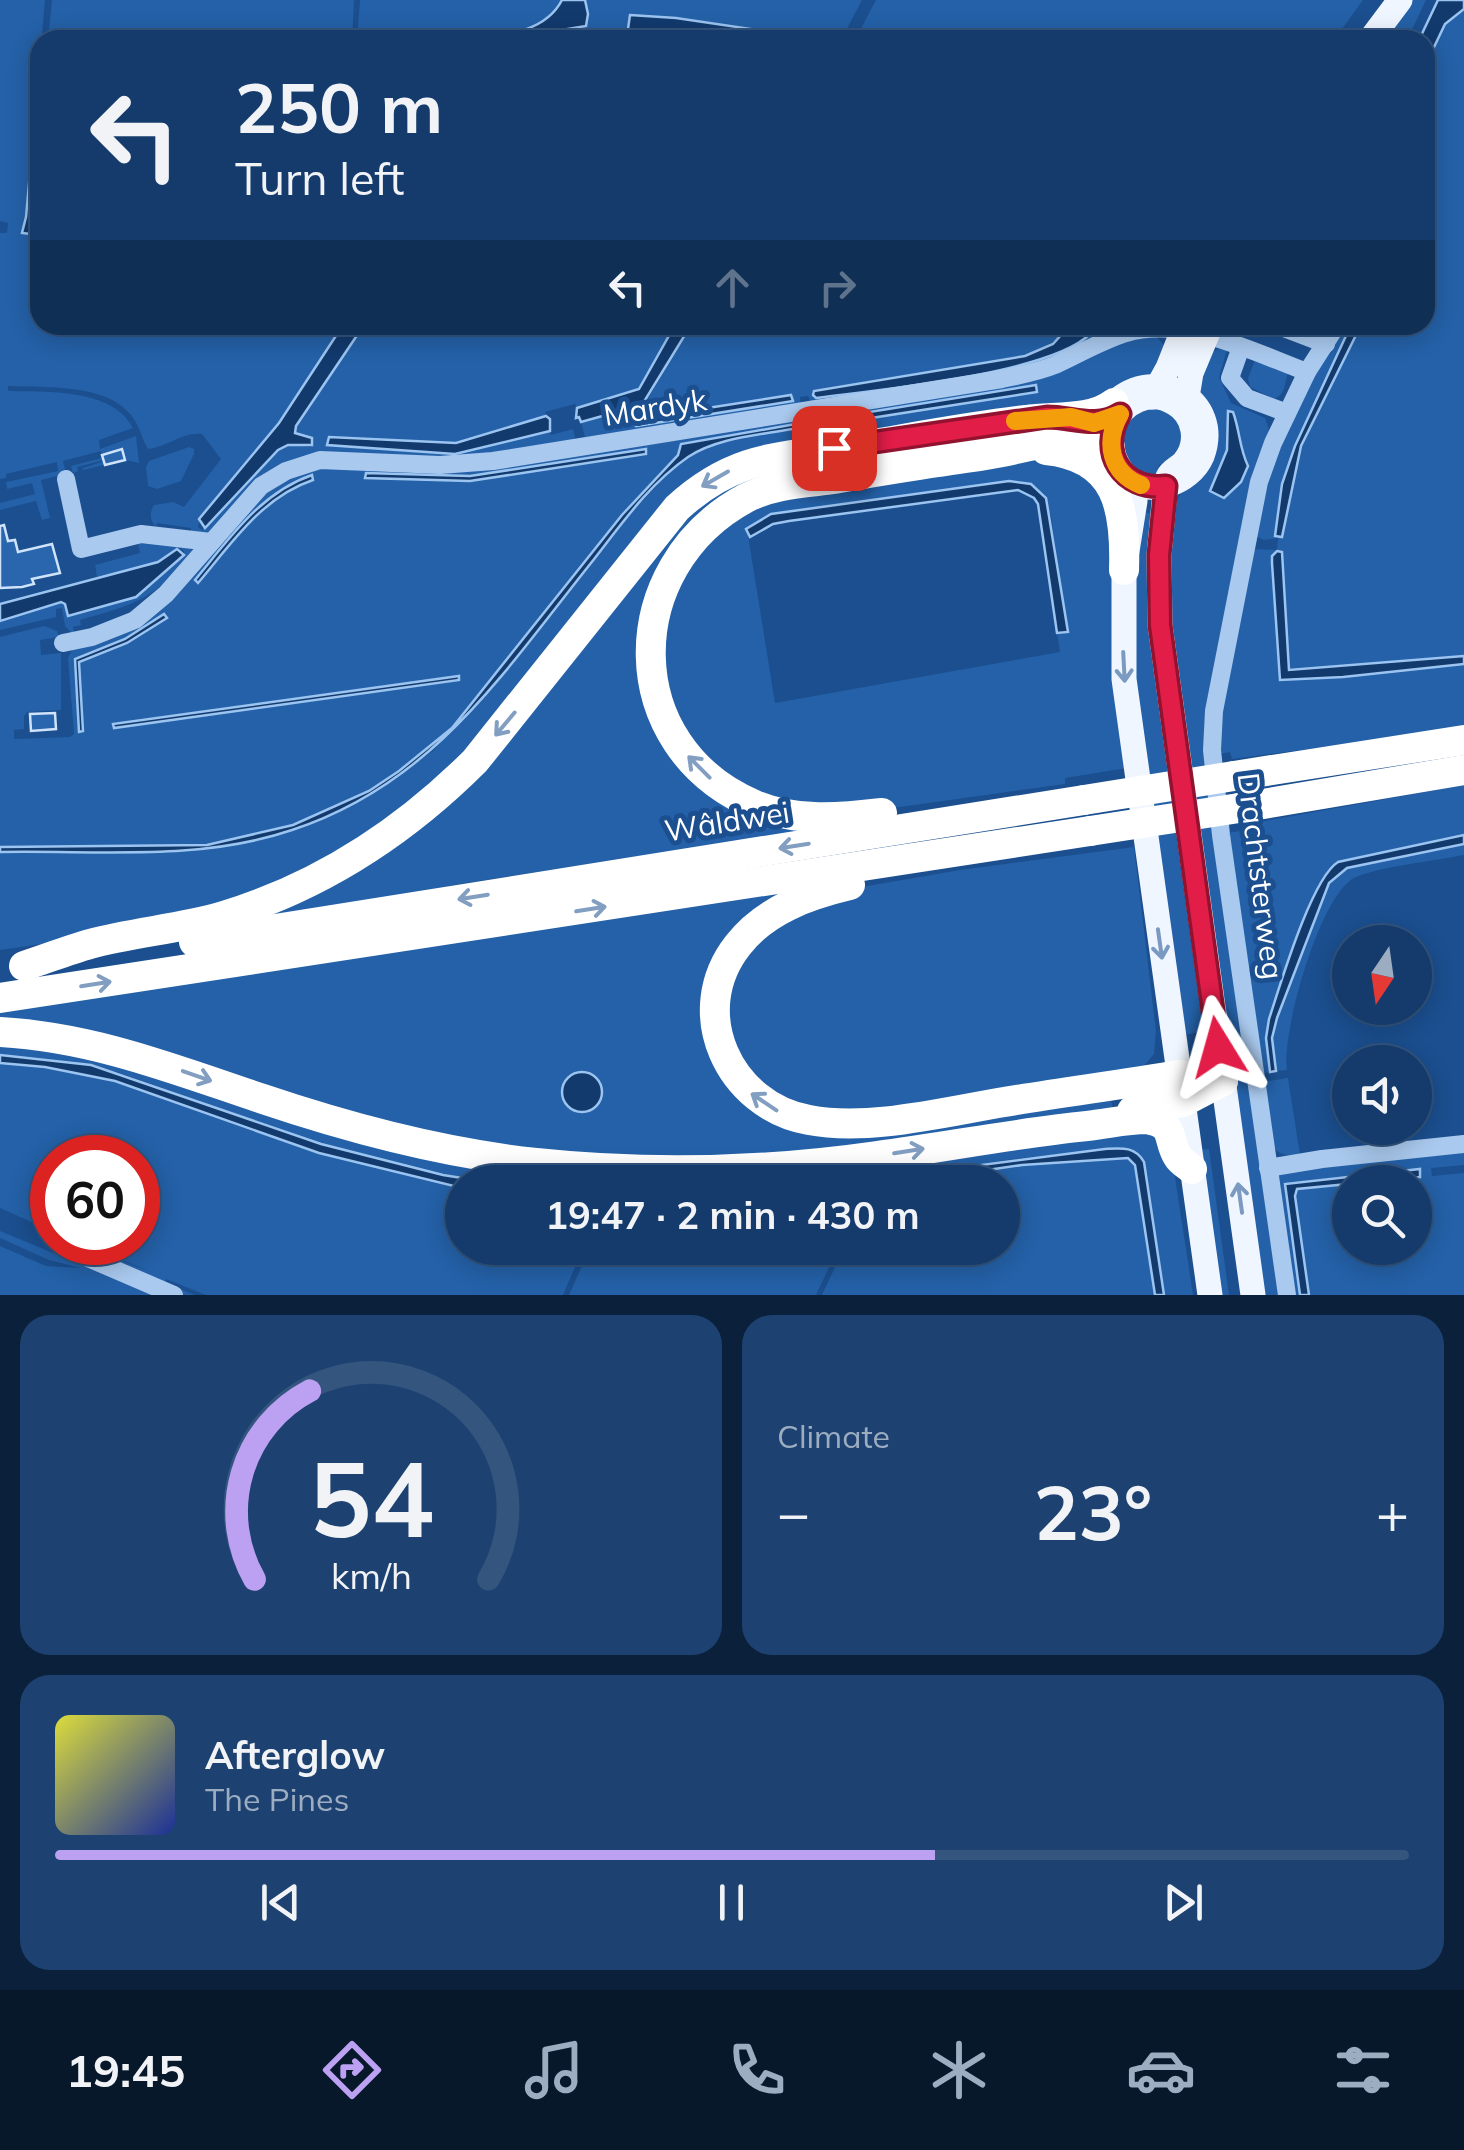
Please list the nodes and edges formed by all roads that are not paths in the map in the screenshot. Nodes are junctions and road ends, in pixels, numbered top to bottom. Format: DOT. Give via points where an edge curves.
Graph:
graph roads {
  1 [pos="1400,0"];
  2 [pos="1378,30"];
  3 [pos="1123,335"];
  4 [pos="1192,335"];
  5 [pos="1195,335"];
  6 [pos="1211,335"];
  7 [pos="1302,335"];
  8 [pos="1331,335"];
  9 [pos="1326,344"];
  10 [pos="1240,347"];
  11 [pos="1307,372"];
  12 [pos="1155,391"];
  13 [pos="1187,397"];
  14 [pos="1117,409"];
  15 [pos="1287,413"];
  16 [pos="1110,447"];
  17 [pos="1003,452"];
  18 [pos="66,479"];
  19 [pos="1135,483"];
  20 [pos="1166,486"];
  21 [pos="211,542"];
  22 [pos="1124,570"];
  23 [pos="63,643"];
  24 [pos="1464,740"];
  25 [pos="1464,770"];
  26 [pos="1084,800"];
  27 [pos="965,850"];
  28 [pos="12,967"];
  29 [pos="0,998"];
  30 [pos="0,1032"];
  31 [pos="1223,1081"];
  32 [pos="1181,1089"];
  33 [pos="1062,1126"];
  34 [pos="1464,1144"];
  35 [pos="1268,1168"];
  36 [pos="1192,1169"];
  37 [pos="104,1265"];
  38 [pos="174,1295"];
  39 [pos="1210,1295"];
  40 [pos="1254,1295"];
  41 [pos="1286,1295"];
  1 -- 2 [label="main road"];
  3 -- 21 [label="street, Mardyk" via="1002,379 493,461 320,460 260,486"];
  4 -- 12 [label="main road"];
  5 -- 13 [label="main road"];
  6 -- 10 [label="street, Mardyk"];
  7 -- 9 [label="street"];
  8 -- 9 [label="street"];
  9 -- 11 [label="street"];
  10 -- 11 [label="street, Mardyk"];
  10 -- 15 [label="street" via="1230,378 1247,398"];
  11 -- 15 [label="street, Drachtsterweg"];
  12 -- 13 [label="main road"];
  12 -- 14 [label="main road"];
  12 -- 20 [label="main road" via="1181,408 1194,432 1190,453"];
  13 -- 20 [label="main road" via="1203,422 1204,446 1192,470"];
  14 -- 16 [label="main road"];
  14 -- 28 [label="highway, one-way" via="1094,423 1071,417 1016,421 808,451 718,476 678,508 475,761 377,846 259,904"];
  15 -- 35 [label="street, Drachtsterweg" via="1246,536 1212,750"];
  16 -- 17 [label="highway" via="1062,439"];
  16 -- 19 [label="main road"];
  17 -- 22 [label="highway" via="1059,451 1096,469 1120,501"];
  26 -- 17 [label="highway, one-way" via="1027,797 846,817 776,812 734,795 696,766 670,731 653,686 651,634 664,583 696,536 743,500 781,486"];
  18 -- 21 [label="street" via="82,549 142,534"];
  19 -- 20 [label="main road"];
  19 -- 22 [label="main road"];
  20 -- 31 [label="main road" via="1160,625"];
  21 -- 23 [label="street, Mardyk" via="136,620"];
  22 -- 32 [label="main road, one-way" via="1128,713"];
  24 -- 26 [label="highway, Wâldwei, bridge"];
  25 -- 27 [label="highway, bridge"];
  26 -- 28 [label="highway, Wâldwei, one-way"];
  29 -- 27 [label="highway, one-way"];
  32 -- 27 [label="highway, one-way" via="839,1123 779,1111 741,1083 720,1047 715,1006 724,967 751,930 817,893 920,870"];
  30 -- 33 [label="highway, one-way" via="115,1050 438,1148 571,1166 771,1169"];
  31 -- 32 [label="highway"];
  40 -- 31 [label="main road, one-way"];
  32 -- 33 [label="highway"];
  32 -- 36 [label="main road"];
  33 -- 36 [label="highway" via="1156,1121 1170,1131 1178,1156"];
  34 -- 35 [label="street"];
  35 -- 41 [label="street, Drachtsterweg"];
  36 -- 39 [label="main road"];
  37 -- 38 [label="street"];
}
